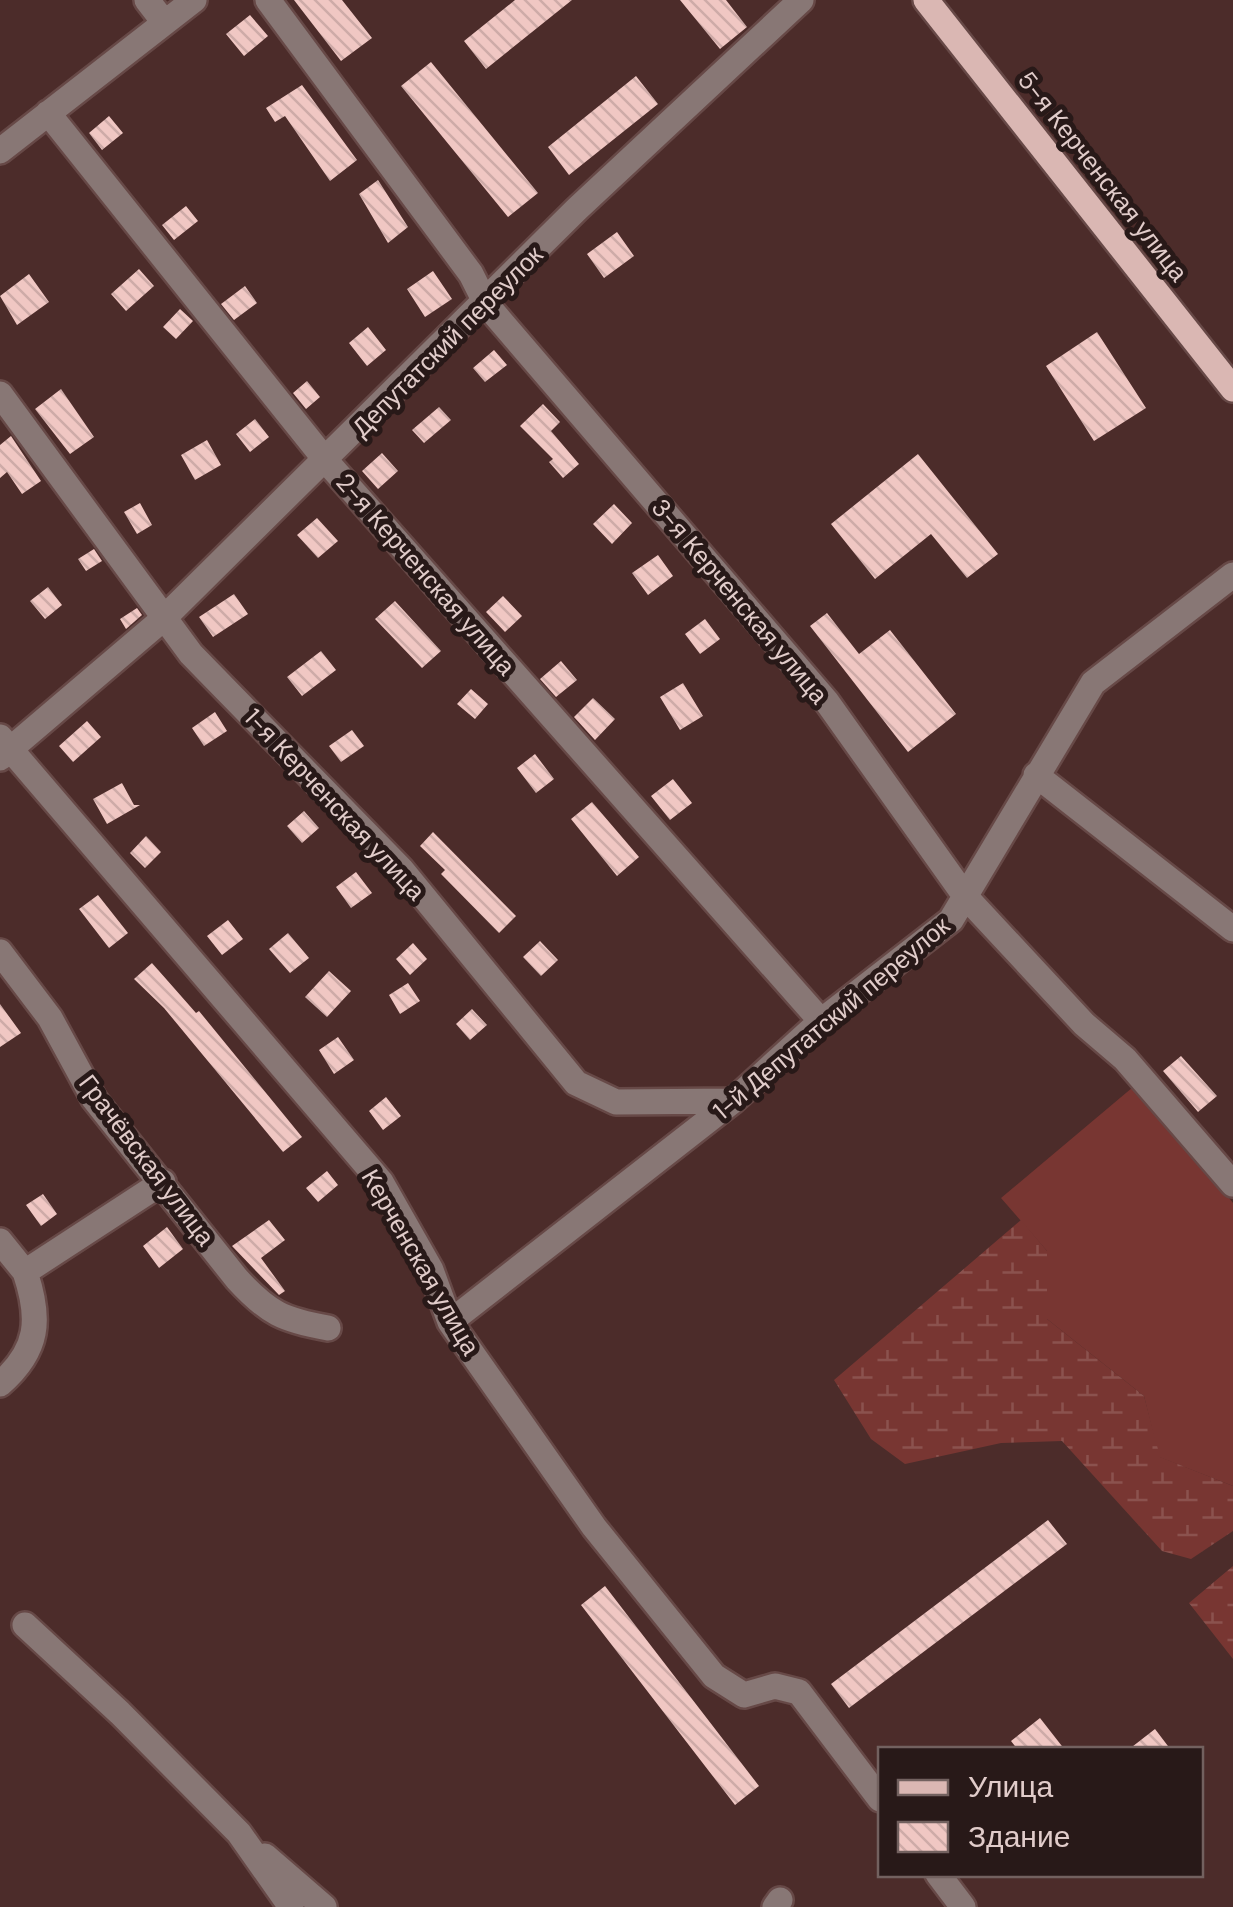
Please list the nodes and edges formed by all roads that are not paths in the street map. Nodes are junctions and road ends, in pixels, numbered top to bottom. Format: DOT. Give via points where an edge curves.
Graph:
graph roads {
  1 [pos="146,0"];
  2 [pos="194,0"];
  3 [pos="268,0"];
  4 [pos="801,0"];
  5 [pos="926,0"];
  6 [pos="164,22"];
  7 [pos="48,113"];
  8 [pos="0,150"];
  9 [pos="486,304"];
  10 [pos="1233,389"];
  11 [pos="0,394"];
  12 [pos="327,462"];
  13 [pos="1233,575"];
  14 [pos="163,619"];
  15 [pos="3,748"];
  16 [pos="1036,775"];
  17 [pos="965,896"];
  18 [pos="1233,928"];
  19 [pos="0,952"];
  20 [pos="821,1020"];
  21 [pos="733,1101"];
  22 [pos="163,1182"];
  23 [pos="1233,1184"];
  24 [pos="0,1241"];
  25 [pos="25,1272"];
  26 [pos="450,1322"];
  27 [pos="328,1328"];
  28 [pos="0,1384"];
  29 [pos="25,1625"];
  30 [pos="878,1796"];
  31 [pos="239,1833"];
  32 [pos="940,1877"];
  33 [pos="290,1907"];
  34 [pos="324,1907"];
  35 [pos="962,1907"];
  1 -- 6 [label="street"];
  2 -- 6 [label="street"];
  3 -- 9 [label="street, 3-я Керченская улица" via="471,274"];
  4 -- 9 [label="street, Депутатский переулок"];
  5 -- 10 [label="main road, 5-я Керченская улица"];
  6 -- 7 [label="street"];
  7 -- 8 [label="street"];
  7 -- 12 [label="street, 2-я Керченская улица"];
  9 -- 12 [label="street, Депутатский переулок"];
  9 -- 17 [label="street, 3-я Керченская улица" via="827,702"];
  11 -- 14 [label="street, 1-я Керченская улица"];
  12 -- 14 [label="street, Депутатский переулок"];
  12 -- 20 [label="street, 2-я Керченская улица"];
  13 -- 16 [label="street, 1-й Депутатский переулок" via="1093,683"];
  14 -- 15 [label="street, Депутатский переулок"];
  14 -- 21 [label="street, 1-я Керченская улица" via="401,869 576,1083 616,1102"];
  15 -- 26 [label="street, Керченская улица" via="381,1182 431,1270"];
  16 -- 17 [label="street, 1-й Депутатский переулок"];
  16 -- 18 [label="street"];
  17 -- 20 [label="street, 1-й Депутатский переулок" via="951,920"];
  17 -- 23 [label="street, 3-я Керченская улица" via="1125,1059"];
  19 -- 22 [label="street, Грачёвская улица" via="50,1018 94,1099"];
  20 -- 21 [label="street, 1-й Депутатский переулок"];
  21 -- 26 [label="street, 1-й Депутатский переулок"];
  22 -- 25 [label="street"];
  22 -- 27 [label="street, Грачёвская улица" via="259,1303 286,1321"];
  24 -- 25 [label="street"];
  25 -- 28 [label="street" via="37,1333 28,1354"];
  26 -- 30 [label="street, Керченская улица" via="594,1526 714,1676 744,1695 775,1686 799,1692"];
  29 -- 31 [label="street"];
  31 -- 33 [label="street"];
  31 -- 34 [label="street"];
  32 -- 35 [label="street"];
}
